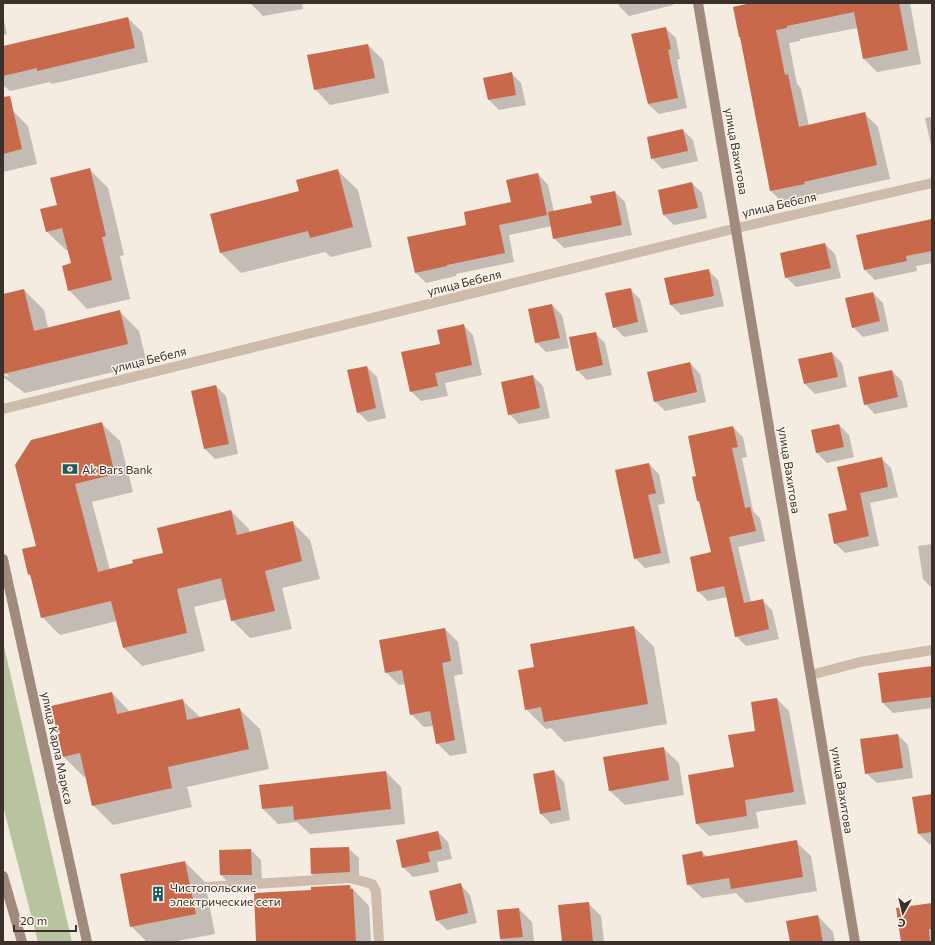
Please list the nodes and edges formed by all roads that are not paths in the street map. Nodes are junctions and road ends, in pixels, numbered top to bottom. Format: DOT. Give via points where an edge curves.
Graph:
graph roads {
  1 [pos="698,3"];
  2 [pos="932,183"];
  3 [pos="737,228"];
  4 [pos="3,409"];
  5 [pos="3,559"];
  6 [pos="932,650"];
  7 [pos="811,675"];
  8 [pos="3,876"];
  9 [pos="206,887"];
  10 [pos="22,942"];
  11 [pos="88,942"];
  12 [pos="379,942"];
  13 [pos="855,942"];
  1 -- 3 [label="street, улица Вахитова"];
  2 -- 3 [label="street, улица Бебеля"];
  3 -- 4 [label="street, улица Бебеля"];
  3 -- 7 [label="street, улица Вахитова"];
  5 -- 11 [label="street, улица Карла Маркса"];
  6 -- 7 [label="street" via="860,662"];
  7 -- 13 [label="street, улица Вахитова"];
  8 -- 10 [label="street"];
  9 -- 12 [label="street" via="350,878 363,881 372,884 376,891"];
}
